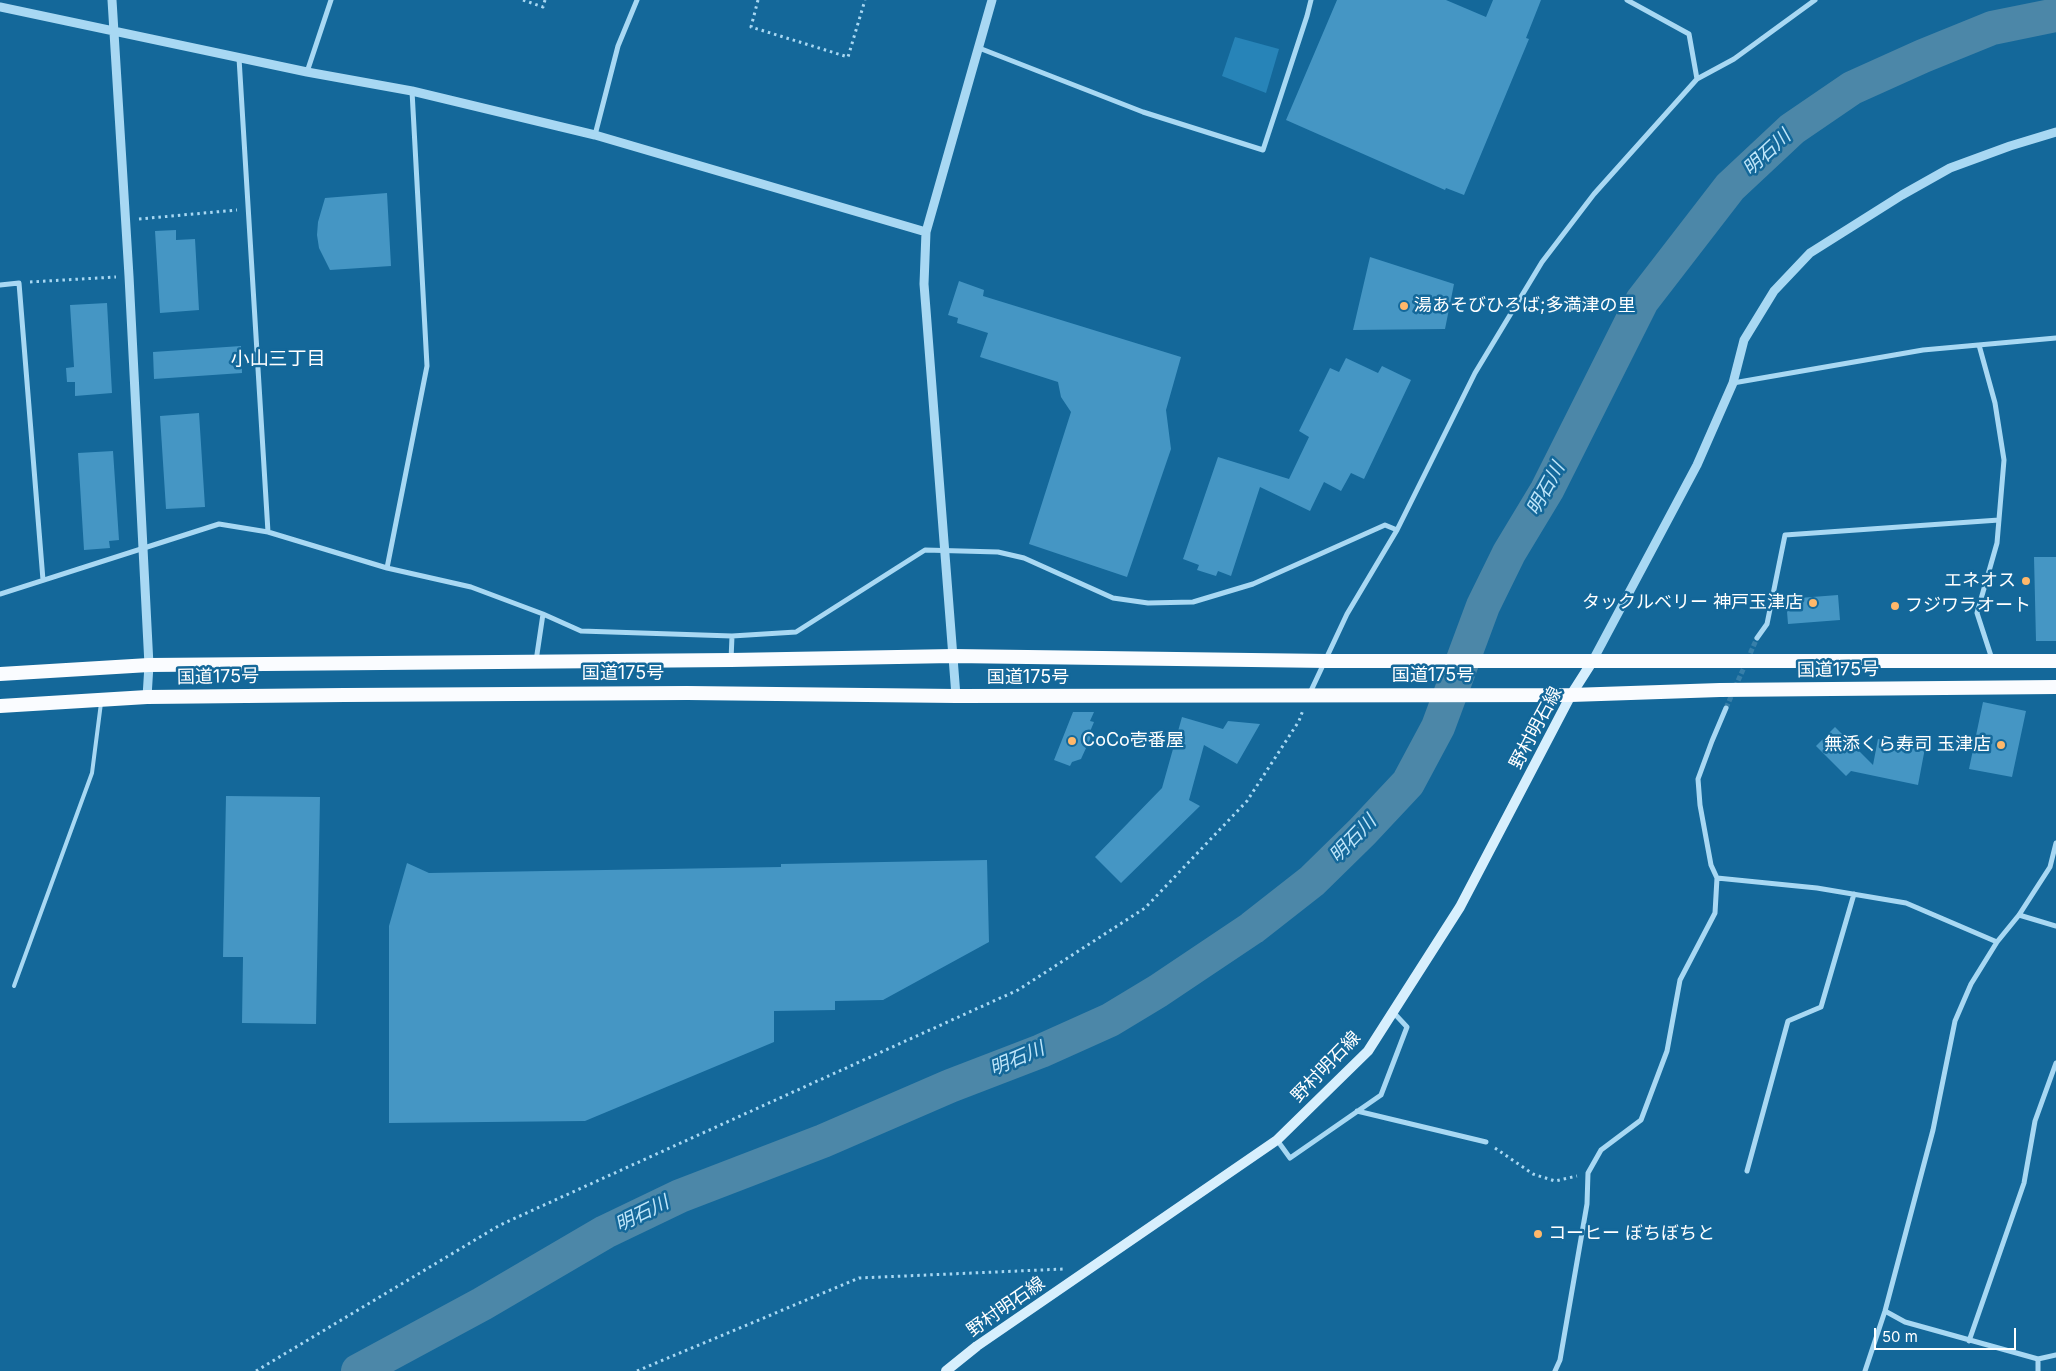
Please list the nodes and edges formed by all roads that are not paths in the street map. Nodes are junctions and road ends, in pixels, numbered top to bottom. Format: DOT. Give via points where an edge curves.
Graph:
graph roads {
  1 [pos="112,0"];
  2 [pos="331,0"];
  3 [pos="637,0"];
  4 [pos="992,0"];
  5 [pos="1311,0"];
  6 [pos="1628,0"];
  7 [pos="1815,0"];
  8 [pos="0,6"];
  9 [pos="113,32"];
  10 [pos="978,48"];
  11 [pos="239,58"];
  12 [pos="307,72"];
  13 [pos="1697,79"];
  14 [pos="412,91"];
  15 [pos="2056,132"];
  16 [pos="595,135"];
  17 [pos="926,232"];
  18 [pos="0,285"];
  19 [pos="2056,338"];
  20 [pos="1979,345"];
  21 [pos="1733,383"];
  22 [pos="1998,520"];
  23 [pos="1397,530"];
  24 [pos="268,532"];
  25 [pos="142,548"];
  26 [pos="945,551"];
  27 [pos="387,568"];
  28 [pos="43,580"];
  29 [pos="0,594"];
  30 [pos="543,614"];
  31 [pos="732,636"];
  32 [pos="1757,638"];
  33 [pos="953,656"];
  34 [pos="731,660"];
  35 [pos="1992,660"];
  36 [pos="2056,660"];
  37 [pos="536,661"];
  38 [pos="1326,661"];
  39 [pos="1592,662"];
  40 [pos="149,665"];
  41 [pos="0,674"];
  42 [pos="2056,686"];
  43 [pos="1571,695"];
  44 [pos="956,696"];
  45 [pos="1308,696"];
  46 [pos="148,697"];
  47 [pos="101,699"];
  48 [pos="0,706"];
  49 [pos="1726,708"];
  50 [pos="2056,843"];
  51 [pos="1717,878"];
  52 [pos="1854,894"];
  53 [pos="2019,915"];
  54 [pos="2056,926"];
  55 [pos="1997,942"];
  56 [pos="14,986"];
  57 [pos="1393,1012"];
  58 [pos="2056,1063"];
  59 [pos="1357,1111"];
  60 [pos="1277,1140"];
  61 [pos="1486,1142"];
  62 [pos="1747,1171"];
  63 [pos="1884,1311"];
  64 [pos="1968,1341"];
  65 [pos="2056,1355"];
  66 [pos="2038,1359"];
  67 [pos="946,1371"];
  68 [pos="1555,1371"];
  69 [pos="1865,1371"];
  70 [pos="2038,1371"];
  1 -- 9 [label="street"];
  2 -- 12 [label="street"];
  3 -- 16 [label="street" via="618,46"];
  4 -- 10 [label="street"];
  5 -- 10 [label="street" via="1263,150 1143,112"];
  6 -- 13 [label="street" via="1689,34"];
  7 -- 13 [label="street" via="1734,59"];
  8 -- 9 [label="street"];
  9 -- 11 [label="street"];
  9 -- 25 [label="street" via="130,276"];
  10 -- 17 [label="street"];
  11 -- 12 [label="street"];
  11 -- 24 [label="street"];
  12 -- 14 [label="street"];
  13 -- 23 [label="street" via="1594,194 1542,262 1475,373"];
  14 -- 16 [label="street"];
  14 -- 27 [label="street" via="427,366"];
  15 -- 21 [label="street" via="1950,168 1810,254 1774,291 1744,340"];
  16 -- 17 [label="street"];
  17 -- 26 [label="street" via="924,284"];
  18 -- 28 [label="street" via="20,283"];
  19 -- 20 [label="street"];
  20 -- 21 [label="street" via="1923,350"];
  20 -- 22 [label="street" via="1995,403 2004,460"];
  21 -- 39 [label="street" via="1697,465"];
  22 -- 32 [label="street" via="1785,535 1767,624"];
  22 -- 35 [label="street" via="1997,543 1977,613"];
  23 -- 26 [label="street" via="1385,525 1253,584 1193,602 1148,603 1113,598 1024,558 998,552"];
  23 -- 38 [label="street" via="1347,614"];
  24 -- 25 [label="street" via="219,524"];
  24 -- 27 [label="street"];
  25 -- 28 [label="street"];
  25 -- 40 [label="street"];
  26 -- 31 [label="street" via="925,550 796,632"];
  26 -- 33 [label="street"];
  27 -- 30 [label="street" via="471,587"];
  28 -- 29 [label="street"];
  30 -- 31 [label="street" via="581,631"];
  30 -- 37 [label="street"];
  31 -- 34 [label="street"];
  33 -- 34 [label="highway, 国道175号"];
  33 -- 38 [label="highway, 国道175号"];
  33 -- 44 [label="street"];
  34 -- 37 [label="highway, 国道175号"];
  35 -- 36 [label="highway, 国道175号"];
  35 -- 39 [label="highway, 国道175号"];
  37 -- 40 [label="highway, 国道175号"];
  38 -- 39 [label="highway, 国道175号"];
  38 -- 45 [label="street"];
  39 -- 43 [label="main road, 野村明石線"];
  40 -- 41 [label="highway, 国道175号"];
  40 -- 46 [label="street"];
  42 -- 43 [label="highway, 国道175号"];
  43 -- 45 [label="highway, 国道175号"];
  43 -- 57 [label="main road, 野村明石線" via="1460,907"];
  44 -- 45 [label="highway, 国道175号"];
  44 -- 46 [label="highway, 国道175号" via="677,693"];
  46 -- 47 [label="highway, 国道175号"];
  47 -- 48 [label="highway, 国道175号"];
  47 -- 56 [label="lane" via="92,773"];
  49 -- 51 [label="street" via="1698,779 1711,865"];
  50 -- 53 [label="street" via="2050,867"];
  51 -- 52 [label="street"];
  51 -- 68 [label="street" via="1715,913 1680,980 1667,1051 1641,1120 1601,1150 1588,1173 1586,1204 1560,1360"];
  52 -- 55 [label="street" via="1906,903"];
  52 -- 62 [label="street" via="1821,1007 1788,1021"];
  53 -- 54 [label="street"];
  53 -- 55 [label="street"];
  55 -- 63 [label="street" via="1971,984 1955,1021 1933,1130"];
  57 -- 59 [label="street" via="1407,1027 1381,1095"];
  57 -- 60 [label="main road, 野村明石線" via="1368,1052"];
  58 -- 64 [label="street" via="2035,1121 2024,1183"];
  59 -- 60 [label="street" via="1290,1158"];
  59 -- 61 [label="street"];
  60 -- 67 [label="main road, 野村明石線" via="977,1346"];
  63 -- 64 [label="street" via="1905,1322"];
  63 -- 69 [label="street"];
  64 -- 66 [label="street"];
  65 -- 66 [label="street"];
  66 -- 70 [label="street"];
}
